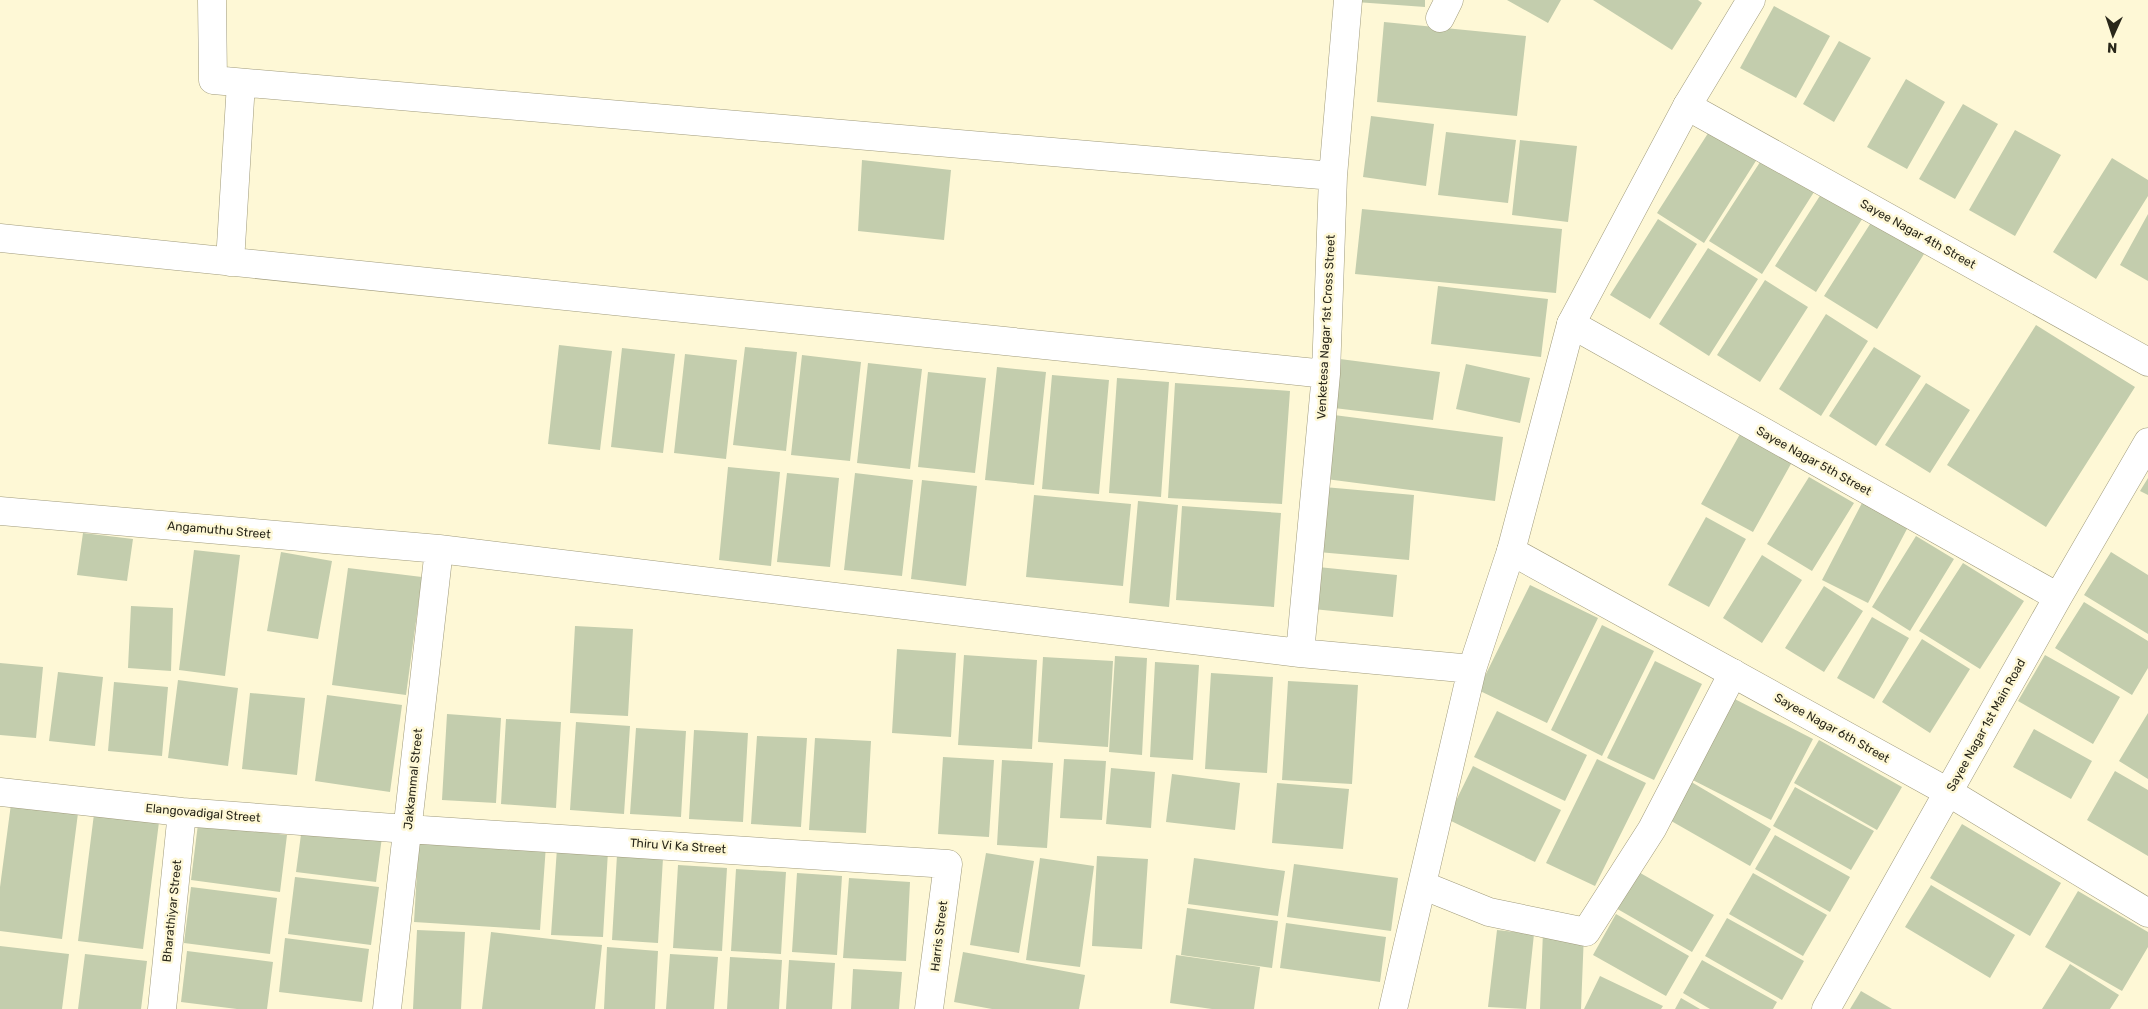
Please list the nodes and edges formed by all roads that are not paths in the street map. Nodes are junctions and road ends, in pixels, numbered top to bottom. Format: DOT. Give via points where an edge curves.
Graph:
graph roads {
  1 [pos="212,0"];
  2 [pos="1348,0"];
  3 [pos="1751,0"];
  4 [pos="241,83"];
  5 [pos="1687,106"];
  6 [pos="1333,176"];
  7 [pos="0,238"];
  8 [pos="230,262"];
  9 [pos="1571,324"];
  10 [pos="2148,362"];
  11 [pos="1326,374"];
  12 [pos="2148,442"];
  13 [pos="0,511"];
  14 [pos="439,549"];
  15 [pos="1512,550"];
  16 [pos="2058,597"];
  17 [pos="1300,654"];
  18 [pos="1472,669"];
  19 [pos="1733,673"];
  20 [pos="0,792"];
  21 [pos="1948,792"];
  22 [pos="182,812"];
  23 [pos="407,829"];
  24 [pos="948,864"];
  25 [pos="1422,885"];
  26 [pos="2148,913"];
  27 [pos="162,1009"];
  28 [pos="387,1009"];
  29 [pos="929,1009"];
  30 [pos="1393,1009"];
  31 [pos="1826,1009"];
  1 -- 4 [label="street" via="213,80"];
  2 -- 6 [label="street, Venketesa Nagar 1st Cross Street"];
  3 -- 5 [label="street"];
  4 -- 6 [label="street"];
  4 -- 8 [label="street"];
  5 -- 9 [label="street"];
  5 -- 10 [label="street, Sayee Nagar 4th Street"];
  6 -- 11 [label="street, Venketesa Nagar 1st Cross Street"];
  7 -- 8 [label="street"];
  8 -- 11 [label="street"];
  9 -- 15 [label="street"];
  9 -- 16 [label="street, Sayee Nagar 5th Street"];
  11 -- 17 [label="street, Venketesa Nagar 1st Cross Street"];
  12 -- 16 [label="street, Sayee Nagar 1st Main Road"];
  13 -- 14 [label="street, Angamuthu Street"];
  14 -- 17 [label="street, Angamuthu Street"];
  14 -- 23 [label="street, Jakkammal Street"];
  15 -- 18 [label="street"];
  15 -- 19 [label="street, Sayee Nagar 6th Street"];
  16 -- 21 [label="street, Sayee Nagar 1st Main Road"];
  17 -- 18 [label="street, Angamuthu Street"];
  18 -- 25 [label="street"];
  19 -- 21 [label="street, Sayee Nagar 6th Street"];
  19 -- 25 [label="street" via="1652,829 1586,932 1489,912"];
  20 -- 22 [label="street, Elangovadigal Street"];
  21 -- 26 [label="street, Sayee Nagar 6th Street"];
  21 -- 31 [label="street, Sayee Nagar 1st Main Road"];
  22 -- 23 [label="street, Elangovadigal Street"];
  22 -- 27 [label="street, Bharathiyar Street"];
  23 -- 24 [label="street, Thiru Vi Ka Street"];
  23 -- 28 [label="street, Jakkammal Street"];
  24 -- 29 [label="street, Harris Street"];
  25 -- 30 [label="street"];
}
